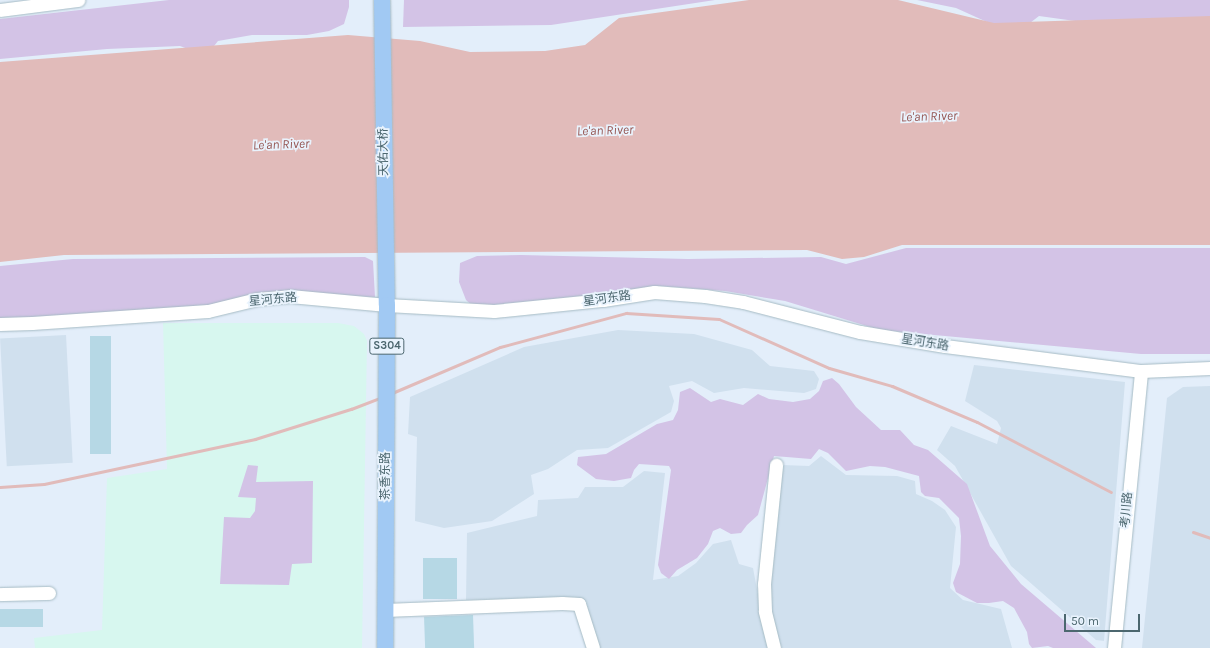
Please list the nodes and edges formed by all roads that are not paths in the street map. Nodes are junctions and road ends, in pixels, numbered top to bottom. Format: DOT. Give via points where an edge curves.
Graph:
graph roads {
  1 [pos="78,0"];
  2 [pos="382,0"];
  3 [pos="0,10"];
  4 [pos="387,305"];
  5 [pos="0,324"];
  6 [pos="1210,368"];
  7 [pos="1141,371"];
  8 [pos="776,465"];
  9 [pos="49,593"];
  10 [pos="0,594"];
  11 [pos="386,610"];
  12 [pos="385,648"];
  13 [pos="593,648"];
  14 [pos="774,648"];
  15 [pos="1114,648"];
  1 -- 3 [label="street"];
  2 -- 4 [label="main road, 天佑大桥"];
  4 -- 5 [label="street, 星河东路" via="290,296 257,299 208,311"];
  4 -- 7 [label="street, 星河东路" via="494,311 654,292 705,296 743,302 860,332 945,346"];
  4 -- 11 [label="main road, 茶香东路 / S304"];
  6 -- 7 [label="street, 星河东路"];
  7 -- 15 [label="street, 考川路"];
  8 -- 14 [label="street" via="764,584 765,611"];
  9 -- 10 [label="street"];
  11 -- 12 [label="main road, 茶香东路"];
  11 -- 13 [label="street" via="579,604"];
}
